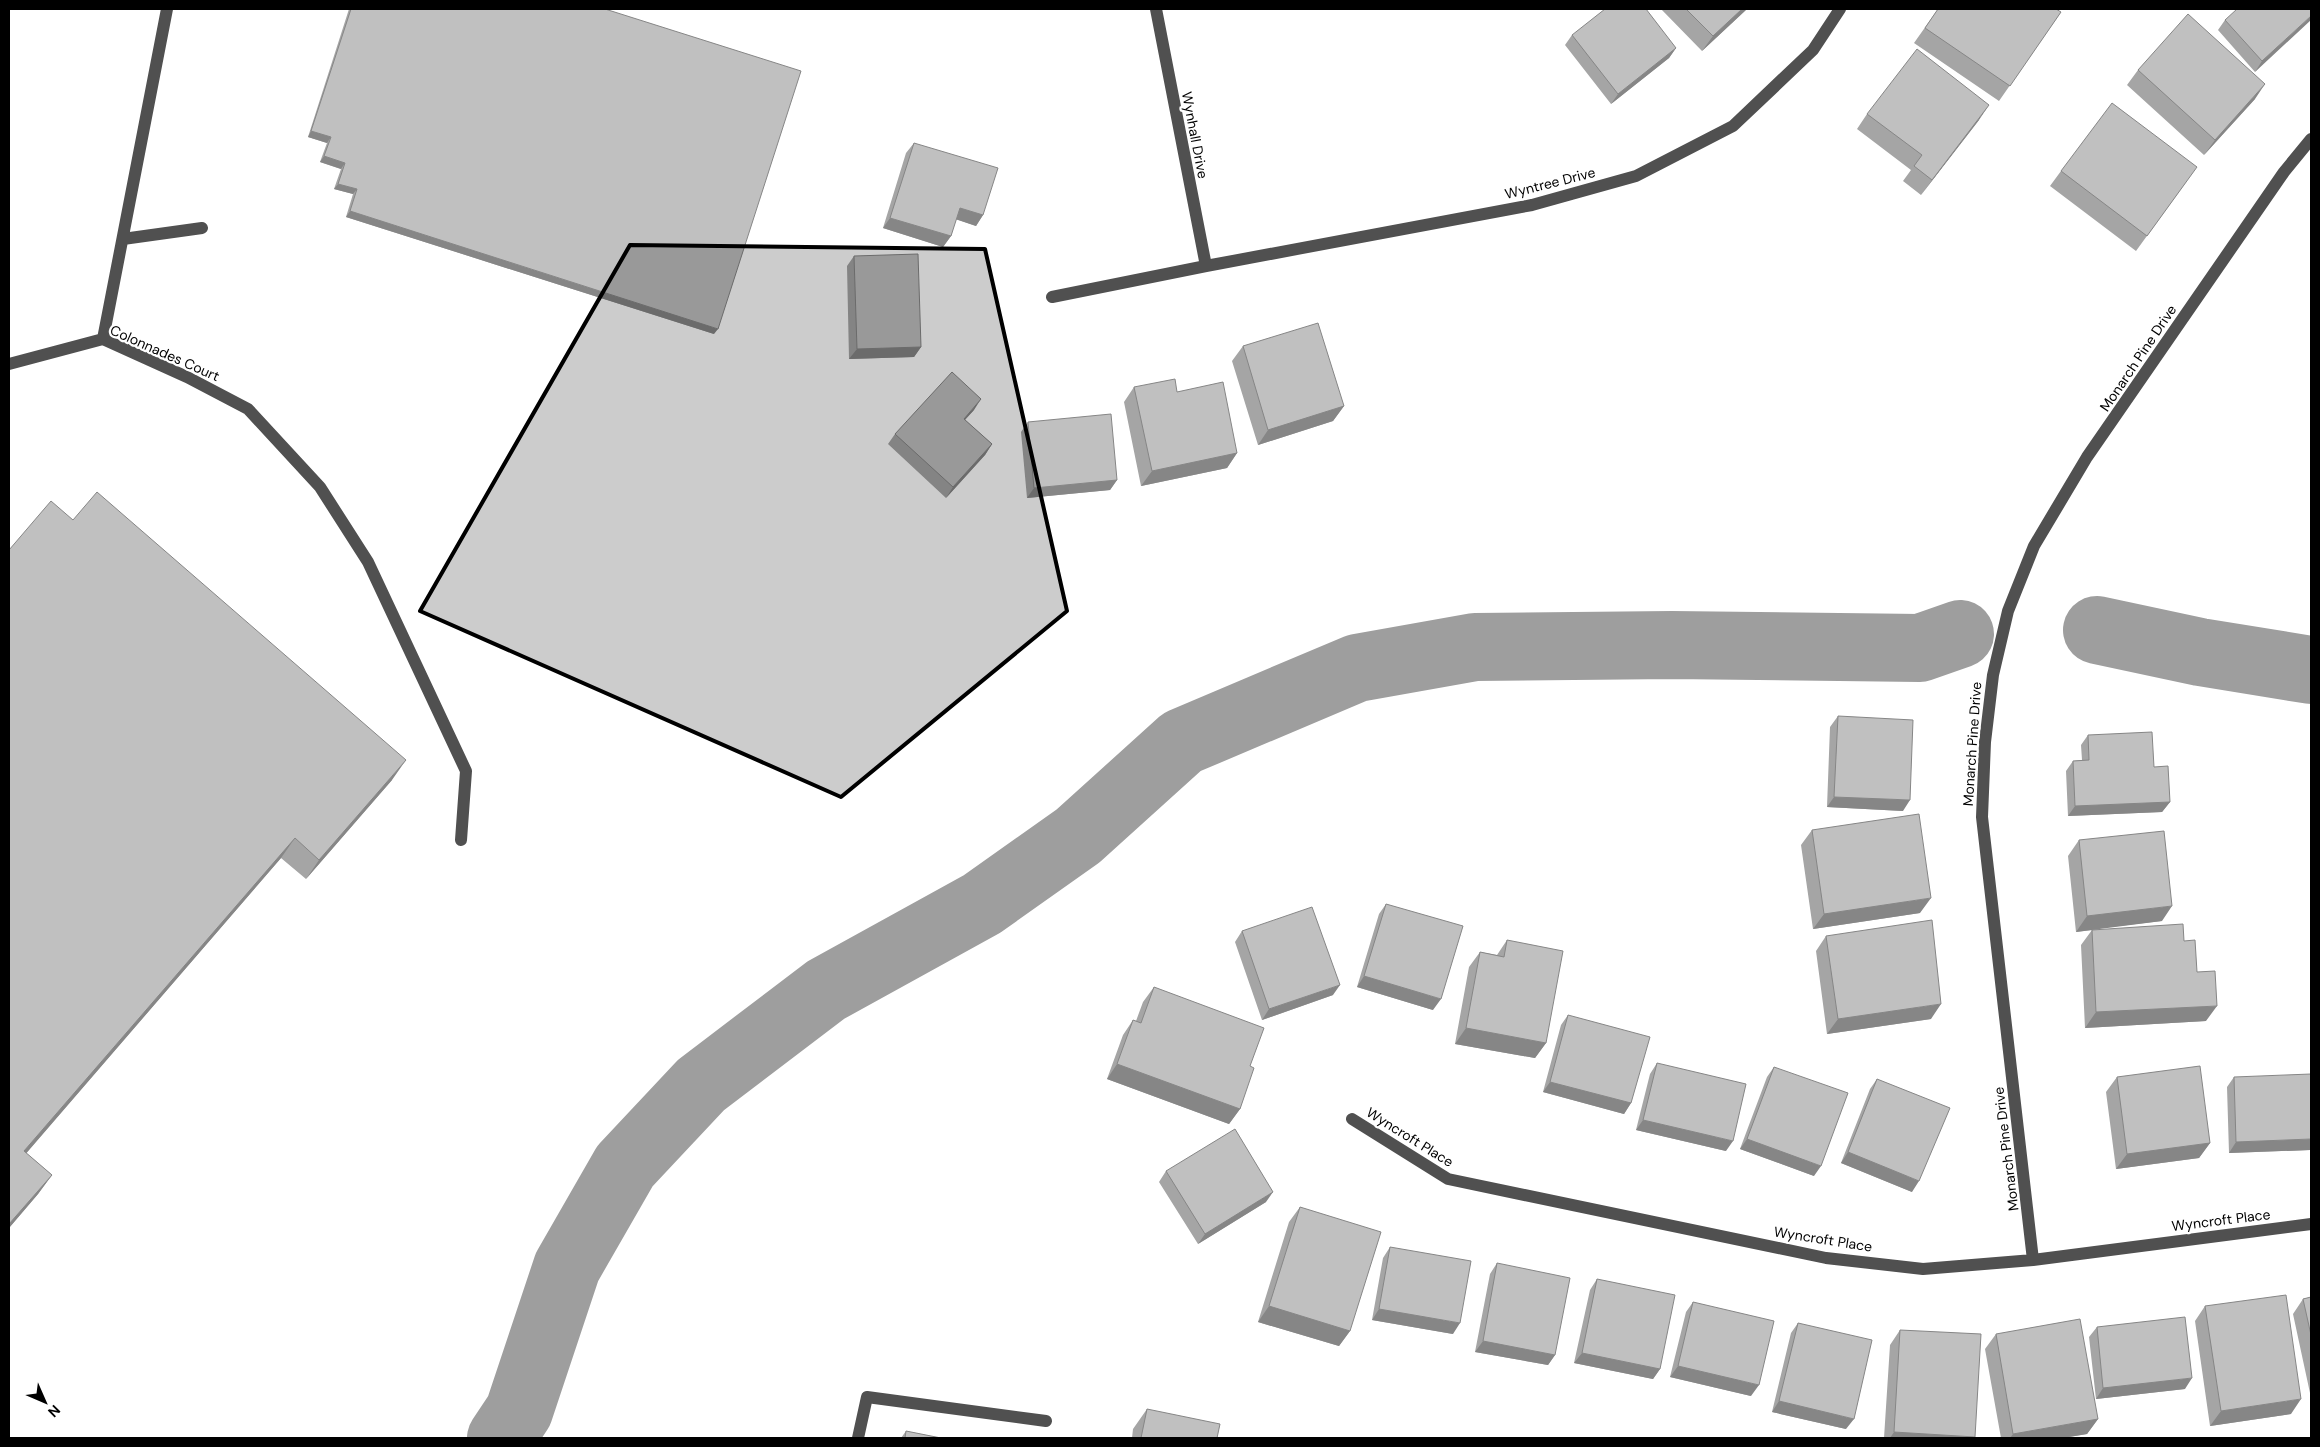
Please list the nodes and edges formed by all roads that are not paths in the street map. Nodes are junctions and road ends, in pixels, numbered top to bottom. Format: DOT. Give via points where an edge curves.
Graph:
graph roads {
  1 [pos="167,9"];
  2 [pos="1156,9"];
  3 [pos="1840,9"];
  4 [pos="2311,139"];
  5 [pos="202,228"];
  6 [pos="124,239"];
  7 [pos="1206,266"];
  8 [pos="1052,298"];
  9 [pos="103,339"];
  10 [pos="9,364"];
  11 [pos="461,840"];
  12 [pos="1352,1119"];
  13 [pos="2311,1224"];
  14 [pos="2033,1260"];
  15 [pos="1046,1421"];
  16 [pos="858,1438"];
  1 -- 6 [label="street"];
  2 -- 7 [label="street, Wynhall Drive"];
  3 -- 7 [label="street, Wyntree Drive" via="1813,50 1733,126 1636,176 1532,204"];
  4 -- 14 [label="street, Monarch Pine Drive" via="2284,172 2088,457 2034,546 2008,612 1993,675 1985,742 1982,817"];
  5 -- 6 [label="street"];
  6 -- 9 [label="street"];
  7 -- 8 [label="street, Wyntree Drive"];
  9 -- 10 [label="street, Colonnades Court"];
  9 -- 11 [label="street, Colonnades Court" via="248,409 320,487 368,562 466,771"];
  12 -- 14 [label="street, Wyncroft Place" via="1448,1179 1826,1258 1923,1268"];
  13 -- 14 [label="street, Wyncroft Place"];
  15 -- 16 [label="street" via="867,1397"];
}
